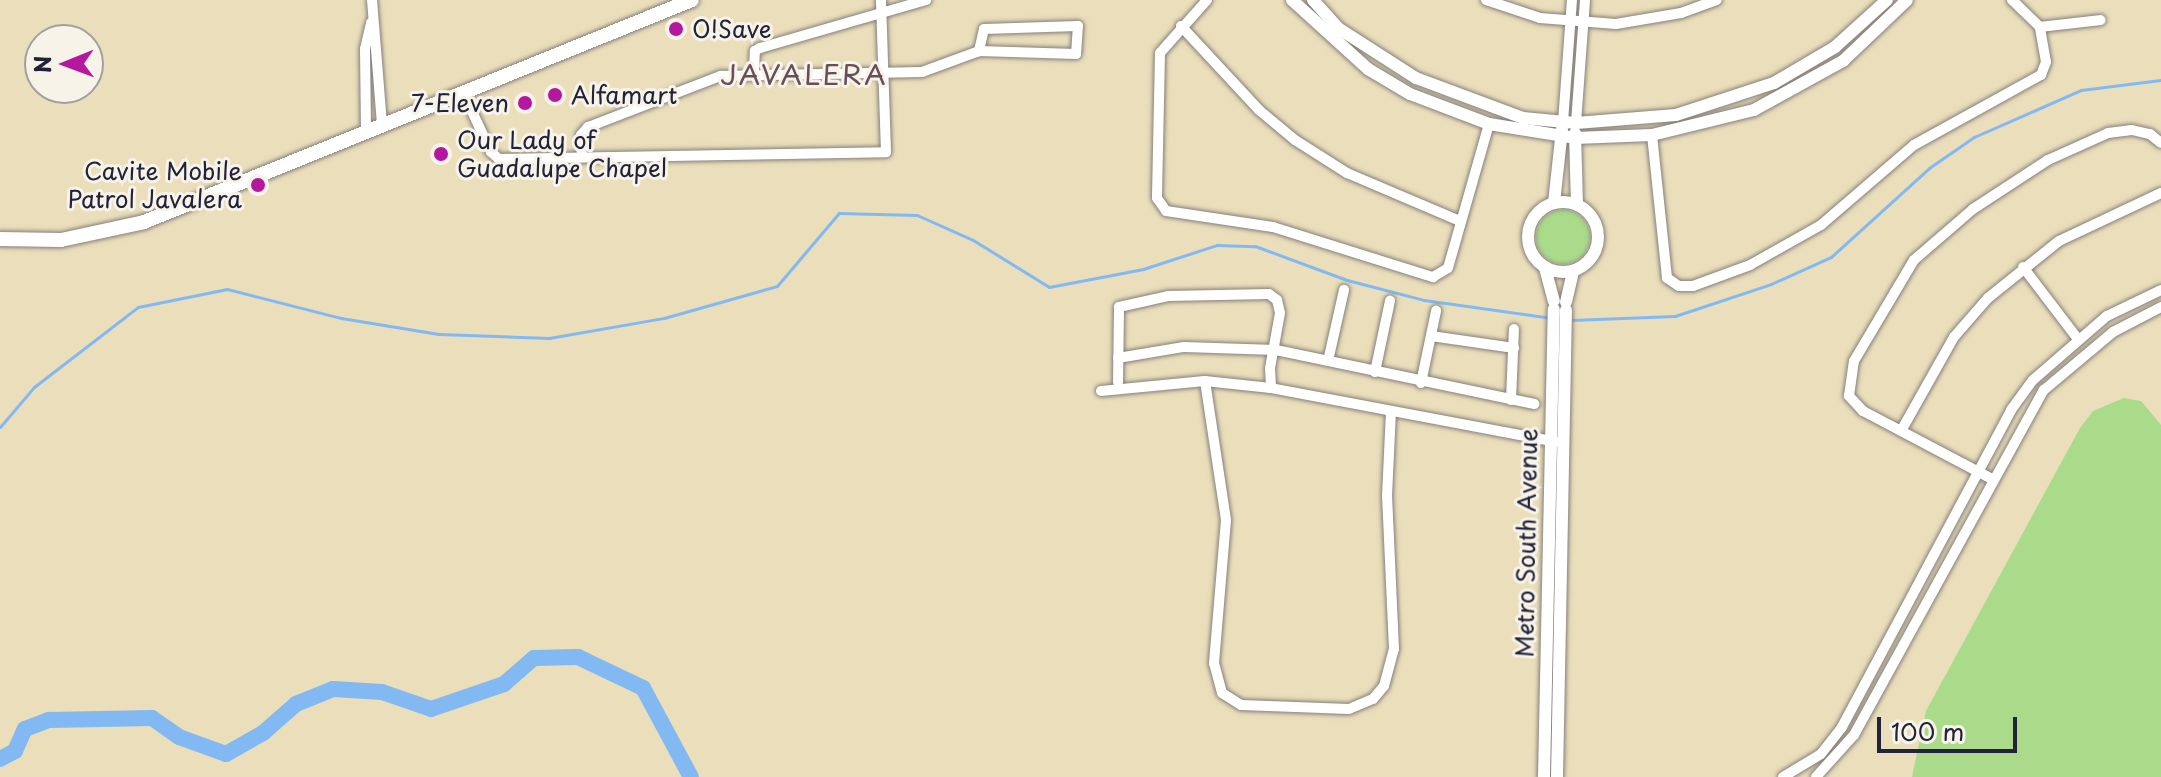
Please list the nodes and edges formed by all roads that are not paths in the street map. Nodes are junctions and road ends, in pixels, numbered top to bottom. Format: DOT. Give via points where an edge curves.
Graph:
graph roads {
  1 [pos="372,0"];
  2 [pos="692,0"];
  3 [pos="881,0"];
  4 [pos="926,0"];
  5 [pos="1207,0"];
  6 [pos="1292,0"];
  7 [pos="1313,0"];
  8 [pos="1486,0"];
  9 [pos="1572,0"];
  10 [pos="1585,0"];
  11 [pos="1717,0"];
  12 [pos="1887,0"];
  13 [pos="1907,0"];
  14 [pos="2012,0"];
  15 [pos="885,13"];
  16 [pos="372,18"];
  17 [pos="2101,20"];
  18 [pos="1570,23"];
  19 [pos="1583,24"];
  20 [pos="1181,26"];
  21 [pos="2040,27"];
  22 [pos="979,51"];
  23 [pos="887,73"];
  24 [pos="754,74"];
  25 [pos="463,92"];
  26 [pos="1569,122"];
  27 [pos="382,124"];
  28 [pos="1489,124"];
  29 [pos="366,131"];
  30 [pos="1652,135"];
  31 [pos="1568,137"];
  32 [pos="2161,143"];
  33 [pos="582,157"];
  34 [pos="2161,193"];
  35 [pos="1554,203"];
  36 [pos="1577,205"];
  37 [pos="1460,221"];
  38 [pos="0,239"];
  39 [pos="2023,267"];
  40 [pos="1545,268"];
  41 [pos="1573,271"];
  42 [pos="1344,290"];
  43 [pos="2161,290"];
  44 [pos="1390,301"];
  45 [pos="1560,307"];
  46 [pos="2161,307"];
  47 [pos="1436,311"];
  48 [pos="1514,329"];
  49 [pos="1431,336"];
  50 [pos="2077,338"];
  51 [pos="1514,348"];
  52 [pos="1276,350"];
  53 [pos="1118,358"];
  54 [pos="1328,361"];
  55 [pos="1375,372"];
  56 [pos="1205,381"];
  57 [pos="1118,382"];
  58 [pos="1421,383"];
  59 [pos="1271,388"];
  60 [pos="1101,391"];
  61 [pos="1511,400"];
  62 [pos="1534,404"];
  63 [pos="1391,411"];
  64 [pos="1901,431"];
  65 [pos="1556,442"];
  66 [pos="1978,472"];
  67 [pos="1992,479"];
  68 [pos="1544,777"];
  69 [pos="1557,777"];
  70 [pos="1783,777"];
  71 [pos="1816,777"];
  1 -- 16 [label="street"];
  2 -- 25 [label="main road"];
  3 -- 15 [label="street"];
  4 -- 15 [label="street"];
  5 -- 20 [label="street"];
  6 -- 28 [label="street" via="1368,69 1410,94"];
  7 -- 26 [label="street" via="1338,28 1416,78 1511,114"];
  8 -- 18 [label="street"];
  9 -- 18 [label="street"];
  10 -- 19 [label="street"];
  11 -- 19 [label="street" via="1649,20"];
  12 -- 26 [label="street" via="1835,47 1774,83 1676,115"];
  13 -- 30 [label="street" via="1843,61 1798,88 1754,110"];
  14 -- 21 [label="street"];
  15 -- 23 [label="street"];
  15 -- 24 [label="street" via="757,49"];
  16 -- 27 [label="street"];
  16 -- 29 [label="street" via="365,49"];
  17 -- 21 [label="street"];
  18 -- 19 [label="street"];
  18 -- 26 [label="street"];
  19 -- 26 [label="street"];
  20 -- 37 [label="street" via="1259,110 1295,140 1347,173"];
  20 -- 37 [label="street" via="1165,43 1158,62 1157,198 1166,211 1273,227 1433,277 1448,268"];
  21 -- 30 [label="street" via="2046,62 2041,75 1914,145 1800,238 1750,265 1693,286 1673,283 1664,273"];
  22 -- 22 [label="street" via="984,29 1078,26 1076,54"];
  22 -- 23 [label="street" via="922,72"];
  23 -- 24 [label="street"];
  23 -- 33 [label="street" via="886,152"];
  24 -- 33 [label="street" via="720,76 588,127 581,135"];
  25 -- 27 [label="main road"];
  25 -- 33 [label="street" via="495,157"];
  26 -- 31 [label="street"];
  27 -- 29 [label="main road"];
  28 -- 31 [label="street"];
  28 -- 37 [label="street"];
  29 -- 38 [label="main road" via="144,222 73,238"];
  30 -- 31 [label="street"];
  31 -- 35 [label="street"];
  31 -- 36 [label="street"];
  32 -- 64 [label="street" via="2132,130 2077,145 1999,191 1914,260 1854,361 1849,386 1849,396 1863,411"];
  34 -- 39 [label="street" via="2059,241"];
  35 -- 36 [label="street"];
  35 -- 40 [label="street, Metro South Avenue" via="1537,214 1528,232 1531,252"];
  36 -- 41 [label="street, Metro South Avenue" via="1594,221 1598,240 1589,261"];
  39 -- 50 [label="street"];
  39 -- 64 [label="street" via="1954,337"];
  40 -- 41 [label="street"];
  40 -- 45 [label="street, Metro South Avenue"];
  41 -- 45 [label="street, Metro South Avenue"];
  42 -- 54 [label="street"];
  43 -- 50 [label="street" via="2107,316"];
  44 -- 55 [label="street"];
  45 -- 65 [label="street, Metro South Avenue"];
  46 -- 67 [label="street" via="2113,332 2069,364 2023,420"];
  47 -- 49 [label="street"];
  48 -- 51 [label="street"];
  49 -- 51 [label="street"];
  49 -- 58 [label="street"];
  50 -- 66 [label="street" via="2018,400"];
  51 -- 61 [label="street"];
  52 -- 53 [label="street" via="1184,347"];
  52 -- 53 [label="street" via="1280,313 1275,296 1215,293 1119,307"];
  52 -- 54 [label="street"];
  52 -- 59 [label="street"];
  53 -- 57 [label="street"];
  54 -- 55 [label="street"];
  55 -- 58 [label="street"];
  56 -- 59 [label="street"];
  56 -- 60 [label="street"];
  56 -- 63 [label="street" via="1226,520 1214,663 1222,693 1241,705 1349,709 1373,699 1384,686 1394,649 1387,496"];
  58 -- 61 [label="street"];
  59 -- 63 [label="street"];
  61 -- 62 [label="street"];
  63 -- 65 [label="street"];
  64 -- 66 [label="street"];
  65 -- 68 [label="street, Metro South Avenue"];
  65 -- 69 [label="street, Metro South Avenue"];
  66 -- 67 [label="street"];
  66 -- 70 [label="street" via="1842,727 1821,754"];
  67 -- 71 [label="street" via="1854,735"];
}
